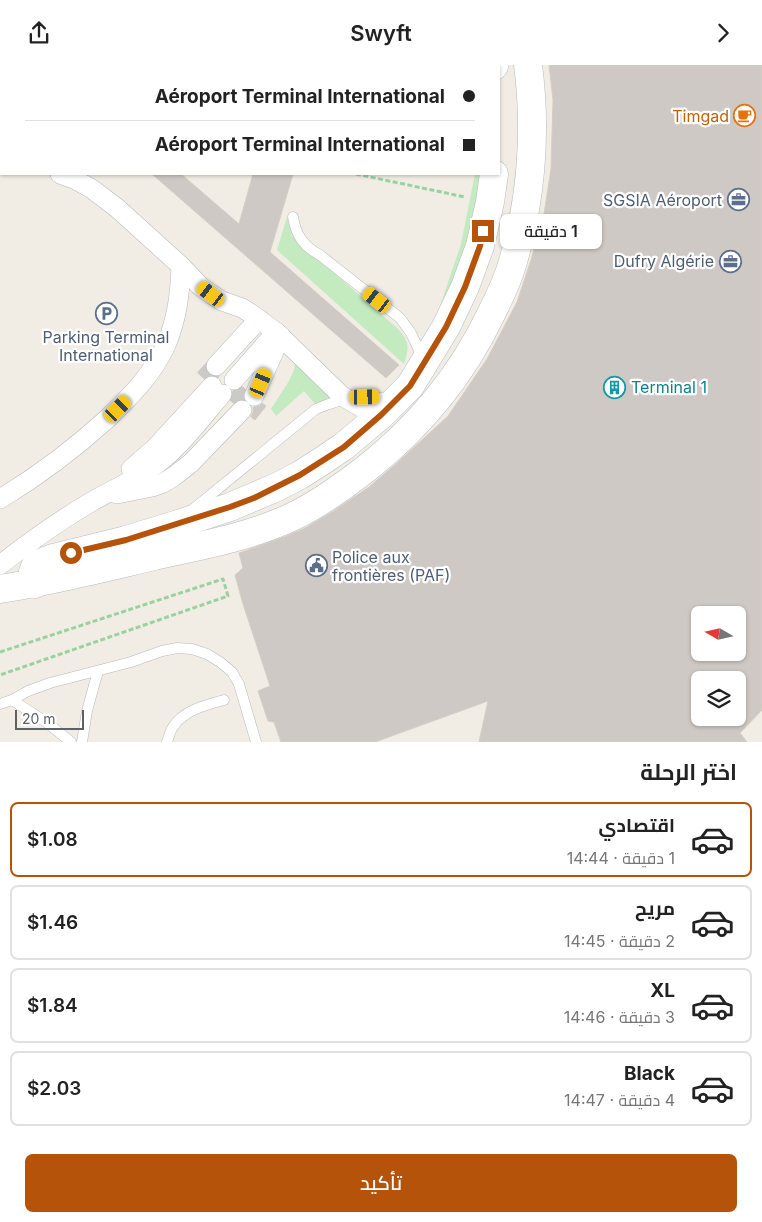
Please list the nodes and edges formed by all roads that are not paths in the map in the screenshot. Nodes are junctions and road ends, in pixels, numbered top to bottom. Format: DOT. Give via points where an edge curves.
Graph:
graph roads {
  1 [pos="528,65"];
  2 [pos="63,175"];
  3 [pos="494,175"];
  4 [pos="293,217"];
  5 [pos="182,266"];
  6 [pos="271,328"];
  7 [pos="422,365"];
  8 [pos="229,388"];
  9 [pos="346,399"];
  10 [pos="388,408"];
  11 [pos="99,498"];
  12 [pos="0,499"];
  13 [pos="172,526"];
  14 [pos="0,565"];
  15 [pos="35,583"];
  16 [pos="0,589"];
  17 [pos="98,671"];
  18 [pos="12,699"];
  19 [pos="224,700"];
  20 [pos="0,704"];
  21 [pos="71,742"];
  22 [pos="82,742"];
  23 [pos="167,742"];
  24 [pos="256,742"];
  1 -- 15 [label="main road" via="532,146 529,178 510,273 470,355 410,430 385,454 328,497 264,529 230,540"];
  2 -- 5 [label="street" via="92,189 117,208"];
  3 -- 7 [label="main road" via="480,246 465,287 446,327"];
  4 -- 7 [label="lane" via="294,227 304,244 400,318 411,333"];
  5 -- 6 [label="street" via="211,294 242,308"];
  5 -- 12 [label="street" via="175,320 153,369 112,414 79,443"];
  6 -- 8 [label="street"];
  6 -- 8 [label="street"];
  6 -- 9 [label="street"];
  7 -- 10 [label="main road" via="410,386"];
  8 -- 11 [label="street" via="162,460"];
  8 -- 11 [label="street" via="191,463 163,483"];
  9 -- 10 [label="street" via="364,409"];
  9 -- 13 [label="lane" via="316,409"];
  10 -- 13 [label="main road" via="344,447 300,475 254,498"];
  11 -- 14 [label="street" via="30,541"];
  13 -- 15 [label="main road" via="46,560 35,567 32,578"];
  15 -- 16 [label="main road"];
  17 -- 18 [label="lane" via="43,686"];
  17 -- 22 [label="lane"];
  17 -- 24 [label="lane" via="177,648 207,654 232,672"];
  18 -- 20 [label="lane"];
  18 -- 21 [label="lane"];
  19 -- 23 [label="lane" via="184,715 173,727"];
}
